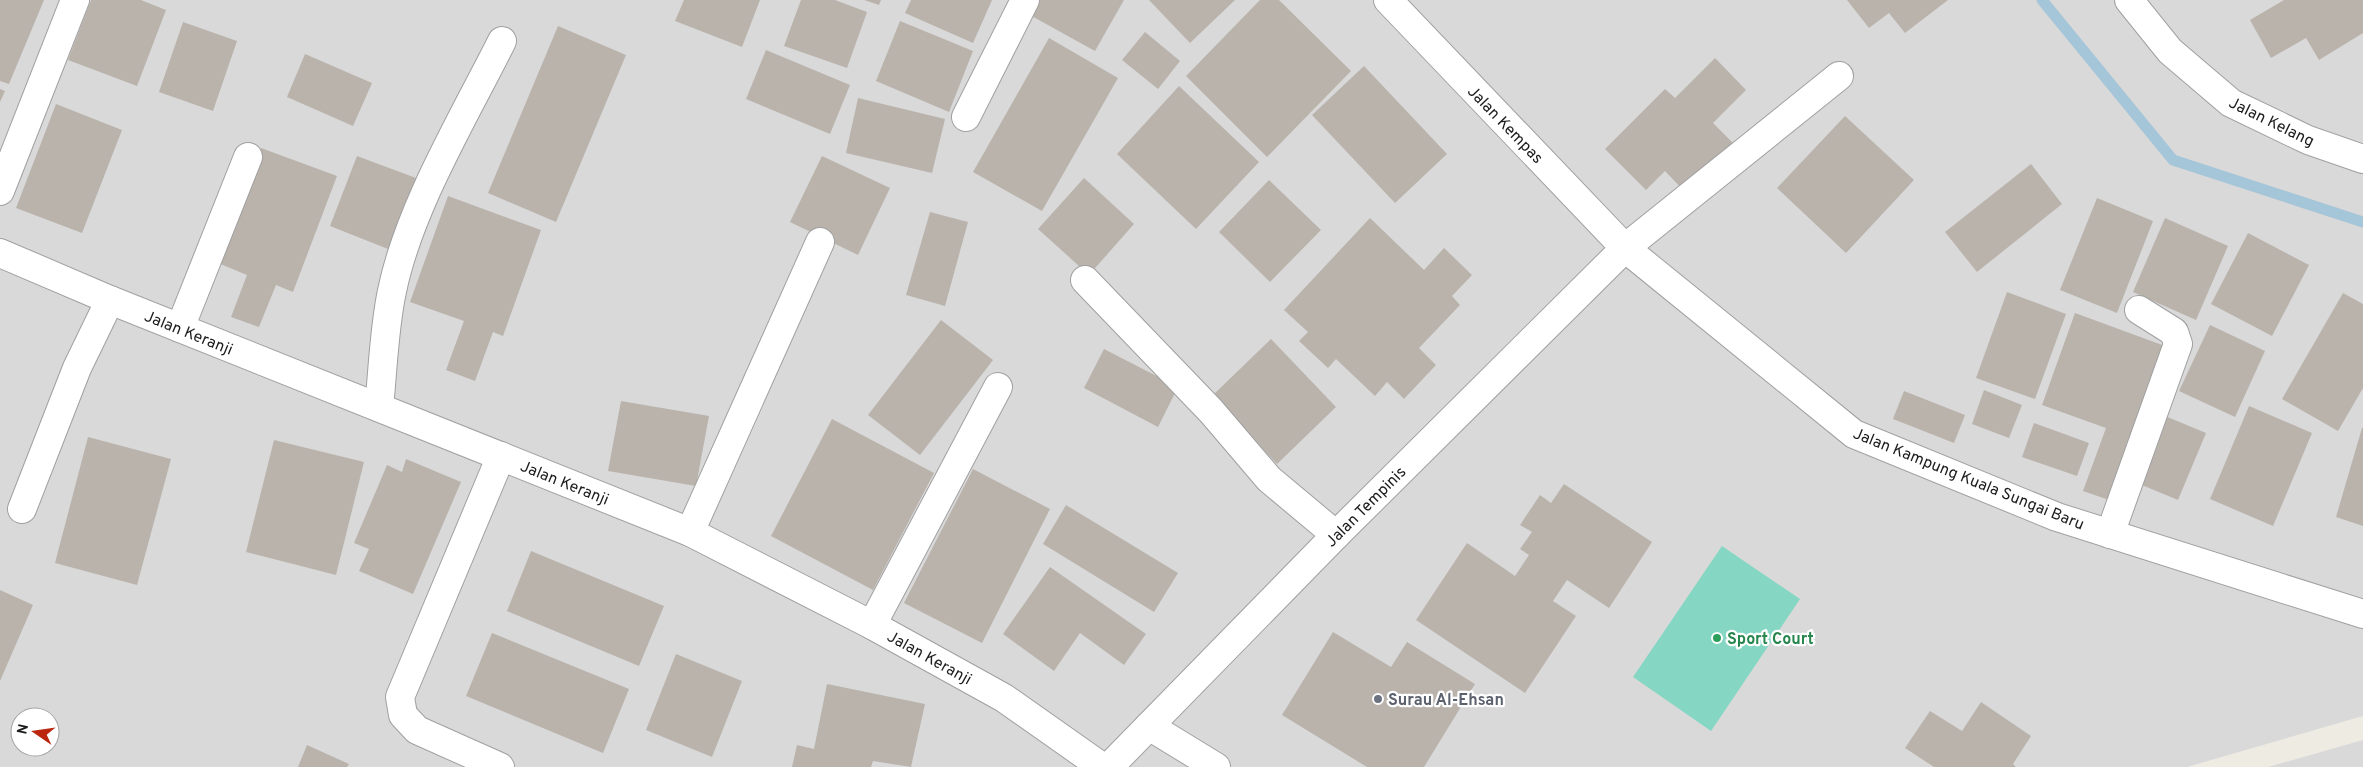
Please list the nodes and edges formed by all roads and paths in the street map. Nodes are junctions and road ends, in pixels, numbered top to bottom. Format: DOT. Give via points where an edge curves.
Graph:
graph roads {
  1 [pos="76,0"];
  2 [pos="1025,0"];
  3 [pos="1388,0"];
  4 [pos="2129,0"];
  5 [pos="502,41"];
  6 [pos="1839,76"];
  7 [pos="966,117"];
  8 [pos="248,157"];
  9 [pos="2363,159"];
  10 [pos="0,191"];
  11 [pos="820,242"];
  12 [pos="1625,248"];
  13 [pos="0,253"];
  14 [pos="1085,280"];
  15 [pos="110,300"];
  16 [pos="2139,310"];
  17 [pos="180,328"];
  18 [pos="998,387"];
  19 [pos="379,408"];
  20 [pos="500,456"];
  21 [pos="22,509"];
  22 [pos="690,532"];
  23 [pos="1336,534"];
  24 [pos="2110,534"];
  25 [pos="2363,614"];
  26 [pos="872,625"];
  27 [pos="1148,726"];
  28 [pos="500,767"];
  29 [pos="1102,767"];
  30 [pos="1109,767"];
  31 [pos="1216,767"];
  1 -- 10 [label="street"];
  2 -- 7 [label="street"];
  3 -- 12 [label="street, Jalan Kempas"];
  4 -- 9 [label="street, Jalan Kelang" via="2170,51 2231,103 2308,140"];
  5 -- 19 [label="street" via="426,191 402,256 392,290"];
  6 -- 12 [label="street, Jalan Tempinis"];
  8 -- 17 [label="street"];
  11 -- 22 [label="street"];
  12 -- 23 [label="street, Jalan Tempinis"];
  12 -- 24 [label="street, Jalan Kampung Kuala Sungai Baru" via="1854,434 2057,517"];
  13 -- 15 [label="street, Jalan Keranji"];
  14 -- 23 [label="street" via="1211,410 1269,479"];
  15 -- 17 [label="street, Jalan Keranji"];
  15 -- 21 [label="street" via="76,368"];
  16 -- 24 [label="street" via="2174,332 2178,344"];
  17 -- 19 [label="street, Jalan Keranji"];
  18 -- 26 [label="street"];
  19 -- 20 [label="street, Jalan Keranji"];
  20 -- 22 [label="street, Jalan Keranji"];
  20 -- 28 [label="street" via="400,697 402,715 417,730"];
  22 -- 26 [label="street, Jalan Keranji"];
  23 -- 27 [label="street, Jalan Tempinis"];
  24 -- 25 [label="street, Jalan Kampung Kuala Sungai Baru"];
  26 -- 29 [label="street, Jalan Keranji" via="1004,698"];
  27 -- 30 [label="street, Jalan Tempinis"];
  27 -- 31 [label="street"];
}
